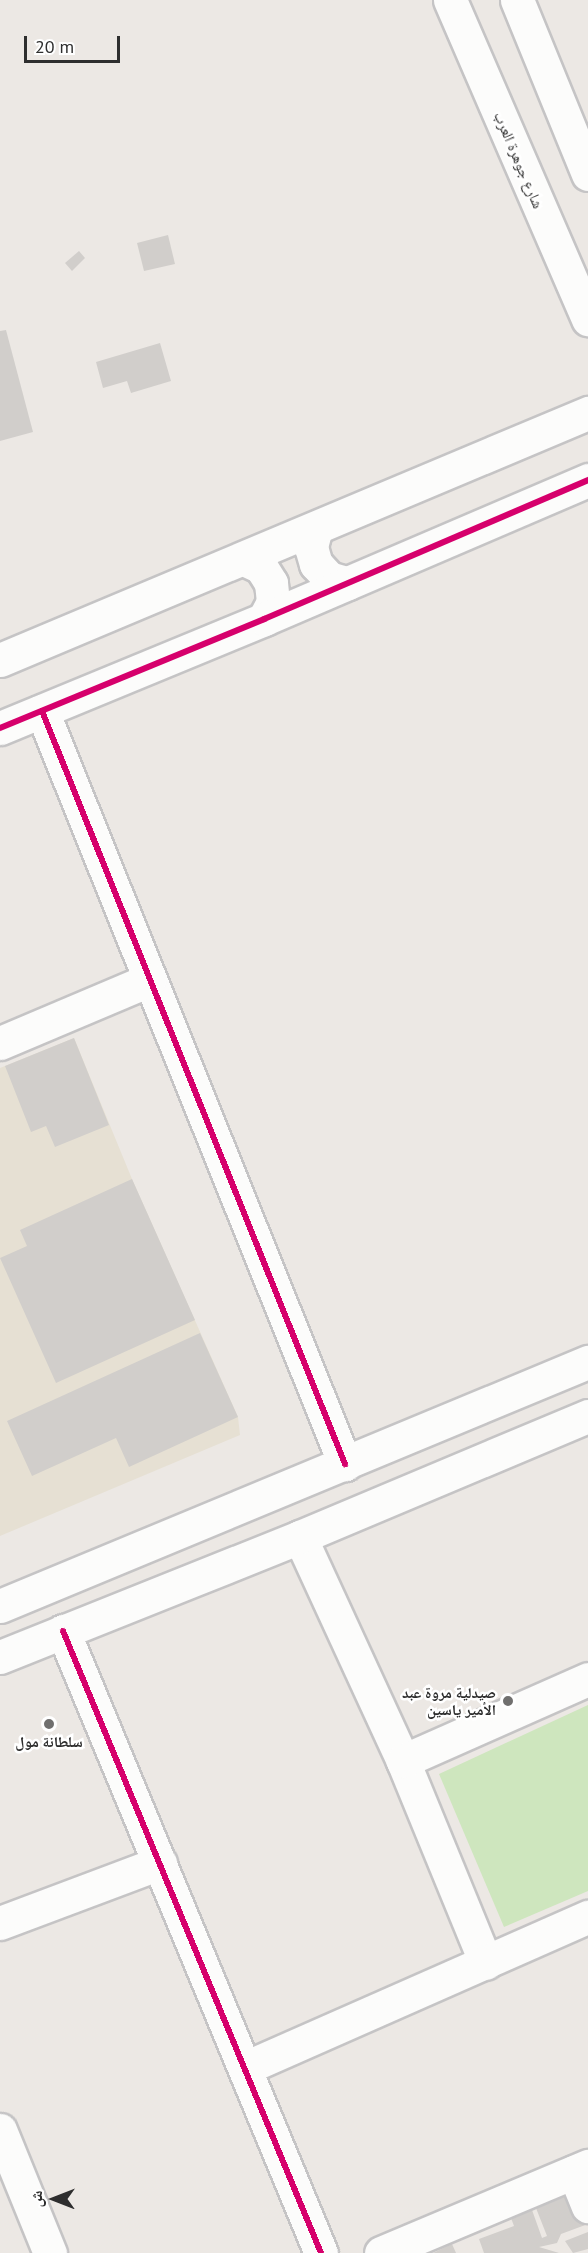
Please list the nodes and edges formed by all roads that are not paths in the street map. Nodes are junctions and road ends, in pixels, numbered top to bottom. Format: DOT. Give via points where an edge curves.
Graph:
graph roads {
  1 [pos="450,0"];
  2 [pos="517,0"];
  3 [pos="588,174"];
  4 [pos="588,319"];
  5 [pos="588,413"];
  6 [pos="588,480"];
  7 [pos="316,528"];
  8 [pos="244,559"];
  9 [pos="347,583"];
  10 [pos="264,619"];
  11 [pos="0,660"];
  12 [pos="42,711"];
  13 [pos="0,728"];
  14 [pos="149,980"];
  15 [pos="0,1042"];
  16 [pos="588,1362"];
  17 [pos="588,1416"];
  18 [pos="345,1464"];
  19 [pos="300,1537"];
  20 [pos="0,1606"];
  21 [pos="63,1631"];
  22 [pos="0,1657"];
  23 [pos="588,1679"];
  24 [pos="403,1761"];
  25 [pos="160,1863"];
  26 [pos="588,1917"];
  27 [pos="0,1923"];
  28 [pos="486,1963"];
  29 [pos="245,2068"];
  30 [pos="0,2130"];
  31 [pos="581,2169"];
  32 [pos="588,2206"];
  33 [pos="50,2253"];
  34 [pos="321,2253"];
  35 [pos="381,2253"];
  1 -- 4 [label="street, شارع جوهرة العرب"];
  2 -- 3 [label="street"];
  5 -- 7 [label="street"];
  6 -- 9 [label="street"];
  7 -- 8 [label="street"];
  7 -- 9 [label="street" via="312,547 316,564 329,578"];
  8 -- 10 [label="street" via="261,567 271,583 273,602"];
  8 -- 11 [label="street"];
  9 -- 10 [label="street"];
  10 -- 12 [label="street"];
  12 -- 13 [label="street"];
  12 -- 14 [label="street"];
  14 -- 15 [label="street"];
  14 -- 18 [label="street"];
  16 -- 18 [label="street"];
  17 -- 19 [label="street"];
  18 -- 20 [label="street"];
  19 -- 21 [label="street"];
  19 -- 24 [label="street"];
  21 -- 22 [label="street"];
  21 -- 25 [label="street"];
  23 -- 24 [label="street"];
  24 -- 28 [label="street"];
  25 -- 27 [label="street"];
  25 -- 29 [label="street"];
  26 -- 28 [label="street"];
  28 -- 29 [label="street"];
  29 -- 34 [label="street"];
  30 -- 33 [label="street"];
  31 -- 32 [label="street"];
  31 -- 35 [label="street"];
}
